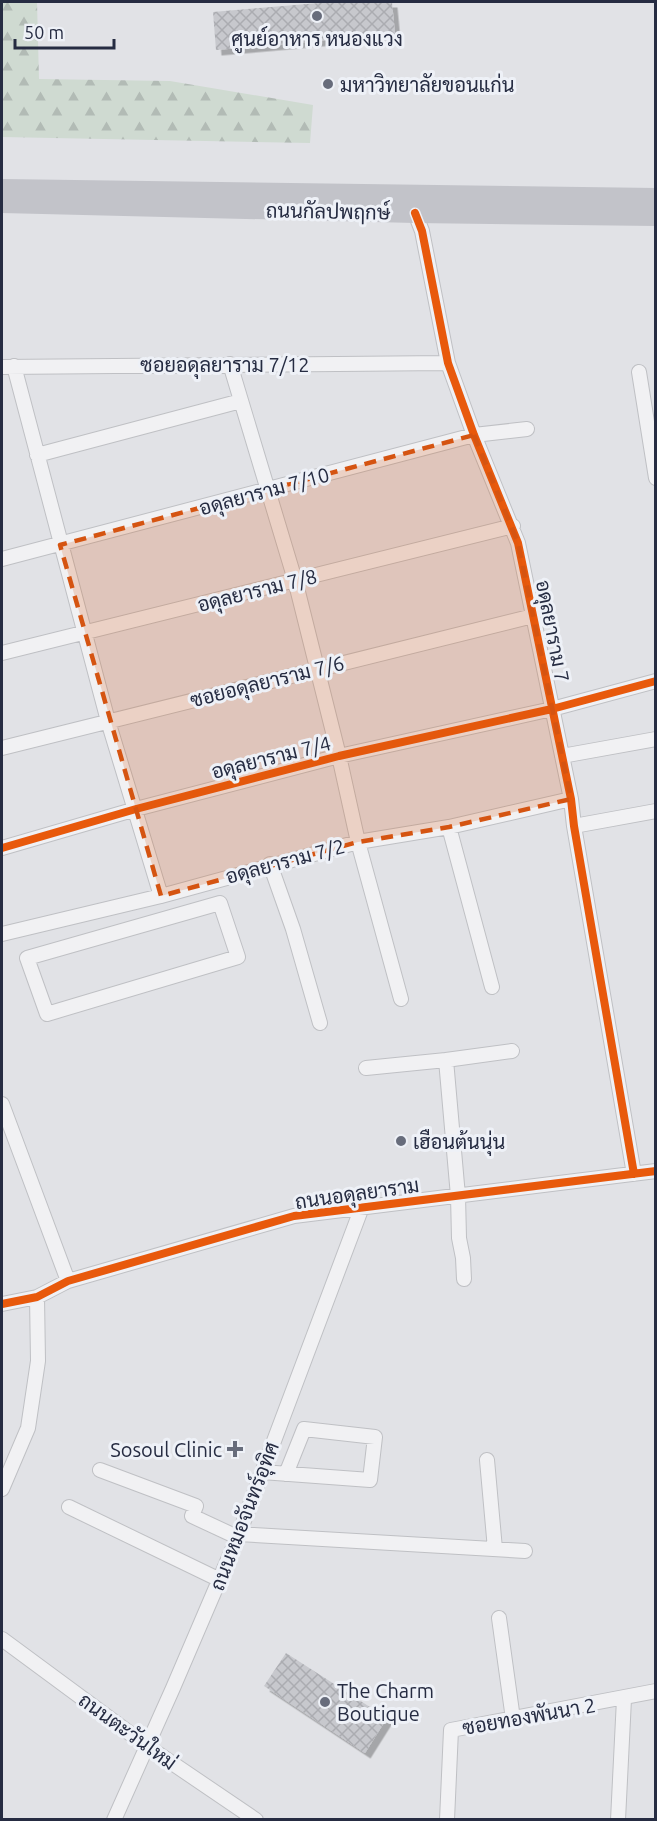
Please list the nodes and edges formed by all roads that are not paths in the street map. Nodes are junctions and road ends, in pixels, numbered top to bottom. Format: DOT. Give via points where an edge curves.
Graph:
graph roads {
  1 [pos="2,189"];
  2 [pos="656,198"];
  3 [pos="2,203"];
  4 [pos="415,213"];
  5 [pos="656,216"];
  6 [pos="448,363"];
  7 [pos="230,364"];
  8 [pos="8,367"];
  9 [pos="639,372"];
  10 [pos="241,401"];
  11 [pos="527,429"];
  12 [pos="474,435"];
  13 [pos="37,455"];
  14 [pos="656,478"];
  15 [pos="267,490"];
  16 [pos="513,526"];
  17 [pos="60,545"];
  18 [pos="2,560"];
  19 [pos="295,580"];
  20 [pos="533,616"];
  21 [pos="84,632"];
  22 [pos="2,653"];
  23 [pos="317,668"];
  24 [pos="654,681"];
  25 [pos="656,696"];
  26 [pos="552,709"];
  27 [pos="108,721"];
  28 [pos="656,739"];
  29 [pos="2,748"];
  30 [pos="339,756"];
  31 [pos="562,756"];
  32 [pos="571,799"];
  33 [pos="136,808"];
  34 [pos="656,811"];
  35 [pos="574,826"];
  36 [pos="449,827"];
  37 [pos="358,842"];
  38 [pos="2,848"];
  39 [pos="270,864"];
  40 [pos="161,896"];
  41 [pos="113,907"];
  42 [pos="120,932"];
  43 [pos="2,934"];
  44 [pos="492,987"];
  45 [pos="401,999"];
  46 [pos="320,1023"];
  47 [pos="512,1051"];
  48 [pos="446,1060"];
  49 [pos="366,1068"];
  50 [pos="2,1104"];
  51 [pos="656,1171"];
  52 [pos="634,1174"];
  53 [pos="458,1196"];
  54 [pos="362,1207"];
  55 [pos="464,1279"];
  56 [pos="68,1281"];
  57 [pos="37,1297"];
  58 [pos="2,1304"];
  59 [pos="487,1460"];
  60 [pos="100,1470"];
  61 [pos="262,1472"];
  62 [pos="286,1474"];
  63 [pos="2,1489"];
  64 [pos="69,1508"];
  65 [pos="238,1536"];
  66 [pos="495,1549"];
  67 [pos="525,1551"];
  68 [pos="220,1580"];
  69 [pos="500,1618"];
  70 [pos="2,1639"];
  71 [pos="656,1691"];
  72 [pos="624,1699"];
  73 [pos="513,1719"];
  74 [pos="147,1746"];
  75 [pos="114,1820"];
  76 [pos="256,1820"];
  77 [pos="447,1820"];
  78 [pos="618,1820"];
  1 -- 2 [label="main road, ถนนกัลปพฤกษ์"];
  3 -- 4 [label="main road, ถนนกัลปพฤกษ์"];
  4 -- 5 [label="main road, ถนนกัลปพฤกษ์"];
  4 -- 6 [label="street, อดุลยาราม 7"];
  6 -- 7 [label="street, ซอยอดุลยาราม 7/12"];
  6 -- 12 [label="street, อดุลยาราม 7"];
  7 -- 8 [label="street, ซอยอดุลยาราม 7/12"];
  7 -- 10 [label="street"];
  8 -- 13 [label="street"];
  9 -- 14 [label="street"];
  10 -- 13 [label="street"];
  10 -- 15 [label="street"];
  11 -- 12 [label="street, อดุลยาราม 7/10"];
  12 -- 15 [label="street, อดุลยาราม 7/10"];
  12 -- 16 [label="street, อดุลยาราม 7"];
  13 -- 17 [label="street"];
  15 -- 17 [label="street, อดุลยาราม 7/10"];
  15 -- 19 [label="street"];
  16 -- 19 [label="street, อดุลยาราม 7/8"];
  16 -- 20 [label="street, อดุลยาราม 7"];
  17 -- 18 [label="street, อดุลยาราม 7/10"];
  17 -- 21 [label="street"];
  19 -- 21 [label="street, อดุลยาราม 7/8"];
  19 -- 23 [label="street"];
  20 -- 23 [label="street, ซอยอดุลยาราม 7/6"];
  20 -- 26 [label="street, อดุลยาราม 7"];
  21 -- 22 [label="street, อดุลยาราม 7/8"];
  21 -- 27 [label="street"];
  23 -- 27 [label="street, ซอยอดุลยาราม 7/6"];
  23 -- 30 [label="street"];
  24 -- 25 [label="street"];
  24 -- 26 [label="street, อดุลยาราม 7/4"];
  26 -- 30 [label="street, อดุลยาราม 7/4"];
  26 -- 31 [label="street, อดุลยาราม 7"];
  27 -- 29 [label="street, ซอยอดุลยาราม 7/6"];
  27 -- 33 [label="street"];
  28 -- 31 [label="street"];
  30 -- 33 [label="street, อดุลยาราม 7/4"];
  30 -- 37 [label="street"];
  31 -- 32 [label="street, อดุลยาราม 7"];
  32 -- 35 [label="street, อดุลยาราม 7"];
  32 -- 36 [label="street, อดุลยาราม 7/2"];
  33 -- 38 [label="street, อดุลยาราม 7/4"];
  33 -- 40 [label="street"];
  34 -- 35 [label="street"];
  35 -- 52 [label="street, อดุลยาราม 7"];
  36 -- 37 [label="street, อดุลยาราม 7/2"];
  36 -- 44 [label="street"];
  37 -- 39 [label="street, อดุลยาราม 7/2"];
  37 -- 45 [label="street"];
  39 -- 40 [label="street, อดุลยาราม 7/2"];
  39 -- 46 [label="street"];
  40 -- 41 [label="street, อดุลยาราม 7/2"];
  41 -- 42 [label="street"];
  41 -- 43 [label="street, อดุลยาราม 7/2"];
  42 -- 42 [label="street" via="220,903 238,957 46,1014 27,958"];
  47 -- 48 [label="street"];
  48 -- 49 [label="street"];
  48 -- 53 [label="street"];
  50 -- 56 [label="street"];
  51 -- 52 [label="street, ถนนอดุลยาราม"];
  52 -- 53 [label="street, ถนนอดุลยาราม"];
  53 -- 54 [label="street, ถนนอดุลยาราม"];
  53 -- 55 [label="street"];
  54 -- 56 [label="street, ถนนอดุลยาราม" via="294,1216"];
  54 -- 61 [label="street, ถนนหมอจันทร์อุทิศ"];
  56 -- 57 [label="street, ถนนอดุลยาราม"];
  57 -- 58 [label="street, ถนนอดุลยาราม"];
  57 -- 63 [label="street" via="38,1361 28,1428"];
  59 -- 66 [label="street"];
  60 -- 65 [label="street" via="196,1506 192,1516"];
  61 -- 62 [label="street"];
  61 -- 65 [label="street, ถนนหมอจันทร์อุทิศ"];
  62 -- 62 [label="street" via="370,1480 375,1437 304,1429"];
  64 -- 68 [label="street"];
  65 -- 66 [label="street"];
  65 -- 68 [label="street, ถนนหมอจันทร์อุทิศ"];
  66 -- 67 [label="street"];
  68 -- 74 [label="street, ถนนหมอจันทร์อุทิศ"];
  69 -- 73 [label="street"];
  70 -- 74 [label="street, ถนนตะวันใหม่"];
  71 -- 72 [label="street, ซอยทองพันนา 2"];
  72 -- 73 [label="street, ซอยทองพันนา 2"];
  72 -- 78 [label="street"];
  73 -- 77 [label="street, ซอยทองพันนา 2" via="451,1730"];
  74 -- 75 [label="street, ถนนหมอจันทร์อุทิศ"];
  74 -- 76 [label="street, ถนนตะวันใหม่"];
}
